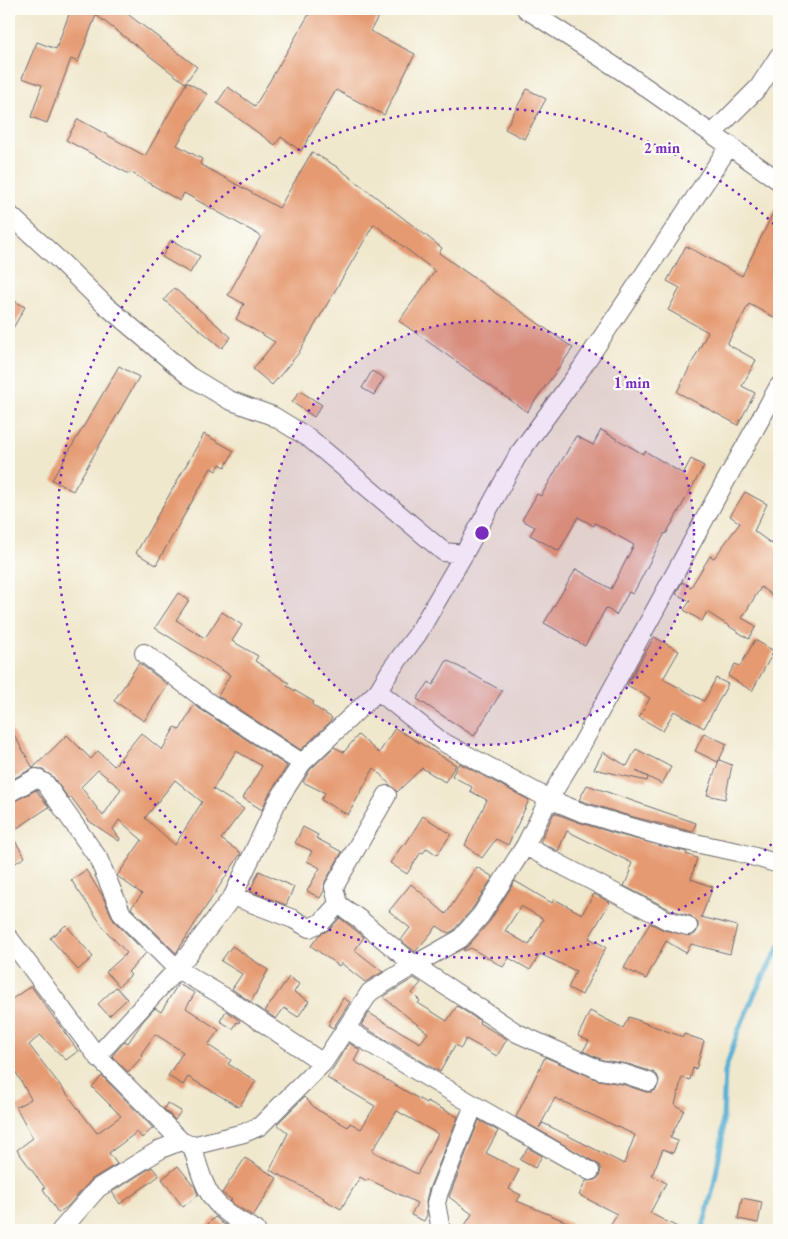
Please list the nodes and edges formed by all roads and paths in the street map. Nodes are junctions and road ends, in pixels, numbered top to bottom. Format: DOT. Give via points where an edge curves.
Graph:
graph roads {
  1 [pos="526,9"];
  2 [pos="779,56"];
  3 [pos="713,133"];
  4 [pos="730,145"];
  5 [pos="779,181"];
  6 [pos="9,214"];
  7 [pos="779,386"];
  8 [pos="444,552"];
  9 [pos="464,554"];
  10 [pos="442,589"];
  11 [pos="144,653"];
  12 [pos="378,691"];
  13 [pos="302,763"];
  14 [pos="10,790"];
  15 [pos="387,795"];
  16 [pos="549,799"];
  17 [pos="525,846"];
  18 [pos="779,864"];
  19 [pos="233,896"];
  20 [pos="338,904"];
  21 [pos="688,926"];
  22 [pos="9,938"];
  23 [pos="414,965"];
  24 [pos="177,969"];
  25 [pos="346,1029"];
  26 [pos="97,1056"];
  27 [pos="323,1063"];
  28 [pos="649,1082"];
  29 [pos="474,1106"];
  30 [pos="187,1143"];
  31 [pos="590,1171"];
  32 [pos="61,1230"];
  33 [pos="256,1230"];
  34 [pos="442,1230"];
  1 -- 3 [label="street"];
  2 -- 3 [label="street" via="759,87"];
  3 -- 4 [label="street"];
  4 -- 5 [label="street"];
  4 -- 9 [label="street" via="581,368 518,455"];
  6 -- 8 [label="street" via="104,304 190,376 228,400 273,416 309,438"];
  7 -- 16 [label="street"];
  8 -- 9 [label="street"];
  8 -- 10 [label="street"];
  9 -- 10 [label="street"];
  10 -- 12 [label="street" via="417,635"];
  11 -- 13 [label="street" via="208,702"];
  12 -- 13 [label="street"];
  12 -- 16 [label="street" via="441,741"];
  13 -- 19 [label="street" via="277,802"];
  14 -- 24 [label="street" via="36,778 44,783 98,858 122,914"];
  15 -- 20 [label="street" via="334,887"];
  16 -- 17 [label="street"];
  16 -- 18 [label="street" via="623,825"];
  17 -- 21 [label="street" via="667,920"];
  17 -- 23 [label="street" via="481,915 460,939"];
  19 -- 20 [label="street" via="309,928 322,922"];
  19 -- 24 [label="street"];
  20 -- 23 [label="street"];
  22 -- 26 [label="street"];
  23 -- 25 [label="street" via="370,992"];
  23 -- 28 [label="street" via="536,1043 600,1070"];
  24 -- 26 [label="street"];
  24 -- 27 [label="street"];
  25 -- 27 [label="street"];
  25 -- 29 [label="street"];
  26 -- 30 [label="street"];
  27 -- 30 [label="street" via="260,1126 244,1133"];
  29 -- 31 [label="street"];
  29 -- 34 [label="street" via="436,1203"];
  30 -- 32 [label="street" via="161,1149 98,1188"];
  30 -- 33 [label="street" via="215,1203 236,1220"];
}
